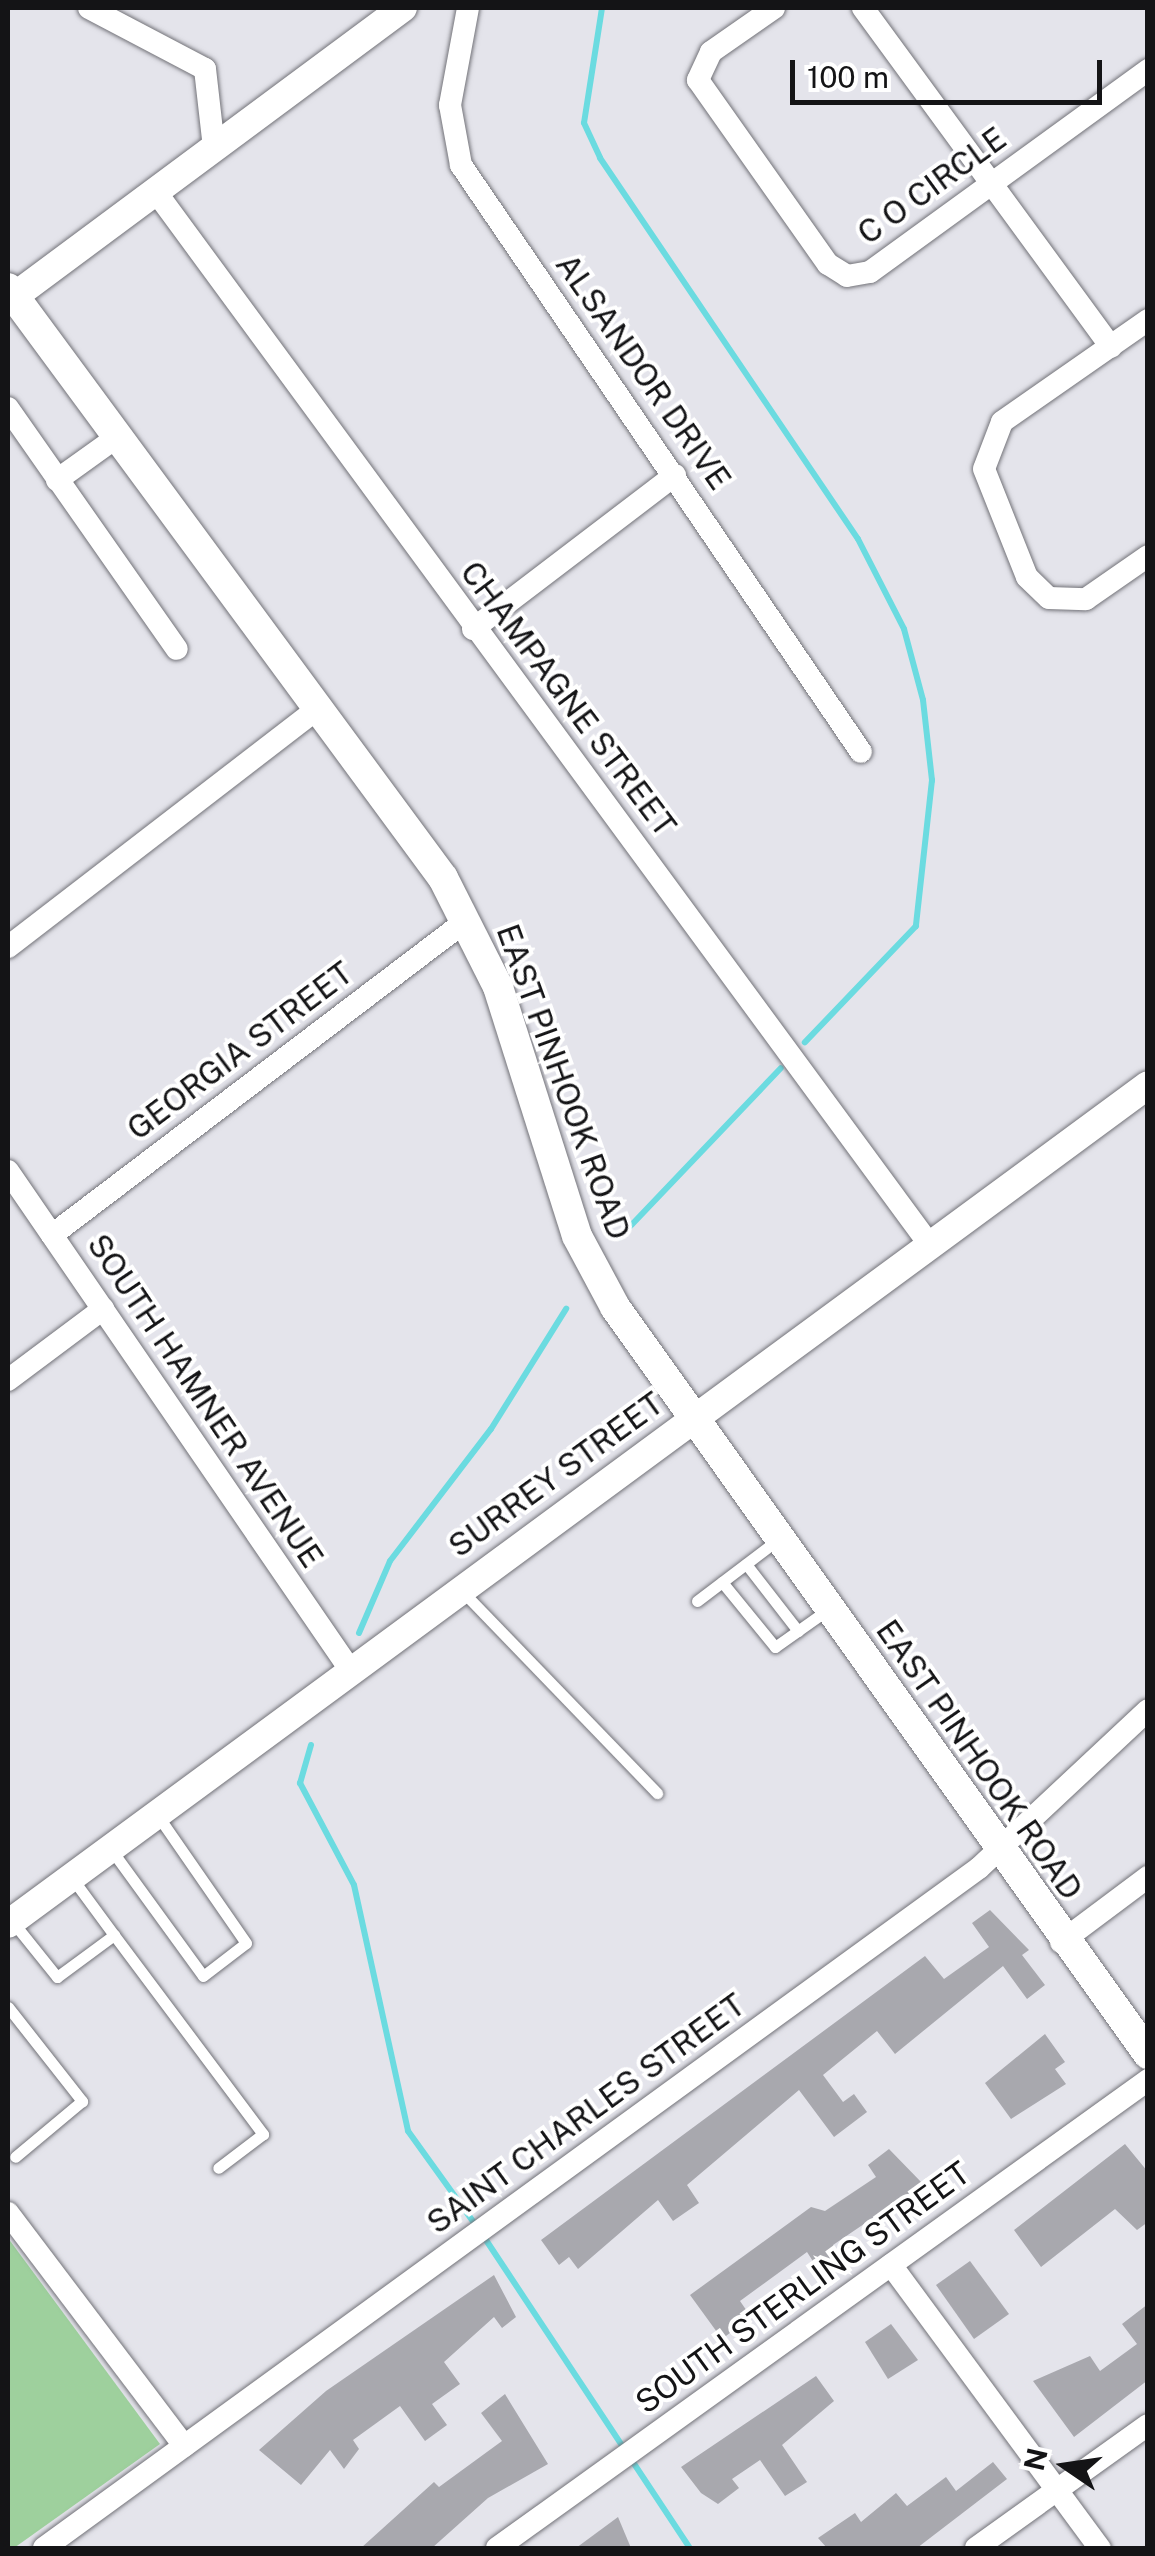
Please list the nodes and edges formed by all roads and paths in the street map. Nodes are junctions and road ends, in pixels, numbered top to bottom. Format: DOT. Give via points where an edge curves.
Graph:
graph roads {
  1 [pos="89,8"];
  2 [pos="403,8"];
  3 [pos="468,8"];
  4 [pos="774,8"];
  5 [pos="863,8"];
  6 [pos="1148,70"];
  7 [pos="214,148"];
  8 [pos="993,182"];
  9 [pos="156,192"];
  10 [pos="10,295"];
  11 [pos="1148,320"];
  12 [pos="1111,347"];
  13 [pos="8,408"];
  14 [pos="117,437"];
  15 [pos="675,475"];
  16 [pos="57,480"];
  17 [pos="1148,556"];
  18 [pos="473,629"];
  19 [pos="177,650"];
  20 [pos="316,710"];
  21 [pos="861,752"];
  22 [pos="467,920"];
  23 [pos="8,947"];
  24 [pos="1148,1085"];
  25 [pos="8,1171"];
  26 [pos="52,1235"];
  27 [pos="929,1244"];
  28 [pos="103,1308"];
  29 [pos="8,1380"];
  30 [pos="692,1420"];
  31 [pos="780,1538"];
  32 [pos="746,1564"];
  33 [pos="722,1582"];
  34 [pos="460,1588"];
  35 [pos="697,1601"];
  36 [pos="831,1607"];
  37 [pos="798,1631"];
  38 [pos="349,1668"];
  39 [pos="1148,1710"];
  40 [pos="657,1794"];
  41 [pos="156,1812"];
  42 [pos="110,1847"];
  43 [pos="1001,1850"];
  44 [pos="71,1876"];
  45 [pos="1148,1877"];
  46 [pos="10,1922"];
  47 [pos="114,1935"];
  48 [pos="1061,1942"];
  49 [pos="8,2007"];
  50 [pos="1148,2054"];
  51 [pos="1148,2080"];
  52 [pos="15,2157"];
  53 [pos="218,2168"];
  54 [pos="8,2213"];
  55 [pos="890,2264"];
  56 [pos="1148,2425"];
  57 [pos="184,2446"];
  58 [pos="1056,2489"];
  59 [pos="44,2548"];
  60 [pos="497,2548"];
  61 [pos="976,2548"];
  62 [pos="1100,2548"];
  1 -- 7 [label="street" via="205,70"];
  2 -- 7 [label="street"];
  3 -- 15 [label="street, ALSANDOR DRIVE" via="450,104 457,156"];
  4 -- 8 [label="street, C O CIRCLE" via="710,52 698,80 836,272 870,272"];
  5 -- 8 [label="street"];
  6 -- 8 [label="street, C O CIRCLE"];
  7 -- 9 [label="street"];
  8 -- 12 [label="street"];
  9 -- 10 [label="street"];
  9 -- 18 [label="street, CHAMPAGNE STREET"];
  10 -- 14 [label="main road, EAST PINHOOK ROAD"];
  11 -- 12 [label="street"];
  12 -- 17 [label="street" via="995,430 984,453 988,486 1027,576 1049,598 1086,599"];
  13 -- 16 [label="street"];
  14 -- 16 [label="street"];
  14 -- 20 [label="main road, EAST PINHOOK ROAD"];
  15 -- 18 [label="street"];
  15 -- 21 [label="street, ALSANDOR DRIVE"];
  16 -- 19 [label="street"];
  18 -- 27 [label="street, CHAMPAGNE STREET"];
  20 -- 22 [label="main road, EAST PINHOOK ROAD" via="400,815"];
  20 -- 23 [label="street"];
  22 -- 26 [label="street, GEORGIA STREET"];
  22 -- 30 [label="main road, EAST PINHOOK ROAD" via="498,987 582,1246"];
  24 -- 27 [label="street, SURREY STREET"];
  25 -- 26 [label="street, SOUTH HAMNER AVENUE"];
  26 -- 28 [label="street, SOUTH HAMNER AVENUE"];
  27 -- 30 [label="street, SURREY STREET"];
  28 -- 29 [label="street"];
  28 -- 38 [label="street, SOUTH HAMNER AVENUE"];
  30 -- 31 [label="main road, EAST PINHOOK ROAD"];
  30 -- 34 [label="street, SURREY STREET"];
  31 -- 32 [label="lane"];
  31 -- 36 [label="main road, EAST PINHOOK ROAD"];
  32 -- 33 [label="lane"];
  32 -- 37 [label="lane"];
  33 -- 35 [label="lane"];
  33 -- 37 [label="lane" via="776,1647"];
  34 -- 38 [label="street, SURREY STREET"];
  34 -- 40 [label="lane"];
  36 -- 37 [label="lane"];
  36 -- 43 [label="main road, EAST PINHOOK ROAD"];
  38 -- 41 [label="street, SURREY STREET"];
  39 -- 43 [label="street, SAINT CHARLES STREET"];
  41 -- 42 [label="street, SURREY STREET"];
  41 -- 42 [label="lane" via="246,1944 203,1976"];
  42 -- 44 [label="street, SURREY STREET"];
  43 -- 48 [label="main road, EAST PINHOOK ROAD"];
  43 -- 57 [label="street, SAINT CHARLES STREET"];
  44 -- 46 [label="street, SURREY STREET"];
  44 -- 47 [label="lane"];
  45 -- 48 [label="street"];
  46 -- 47 [label="lane" via="57,1977"];
  47 -- 53 [label="lane" via="263,2134"];
  48 -- 50 [label="main road, EAST PINHOOK ROAD"];
  49 -- 52 [label="lane" via="82,2102"];
  51 -- 55 [label="street, SOUTH STERLING STREET"];
  54 -- 57 [label="street"];
  55 -- 58 [label="street"];
  55 -- 60 [label="street, SOUTH STERLING STREET"];
  56 -- 58 [label="street"];
  57 -- 59 [label="street, SAINT CHARLES STREET"];
  58 -- 61 [label="street"];
  58 -- 62 [label="street"];
}
